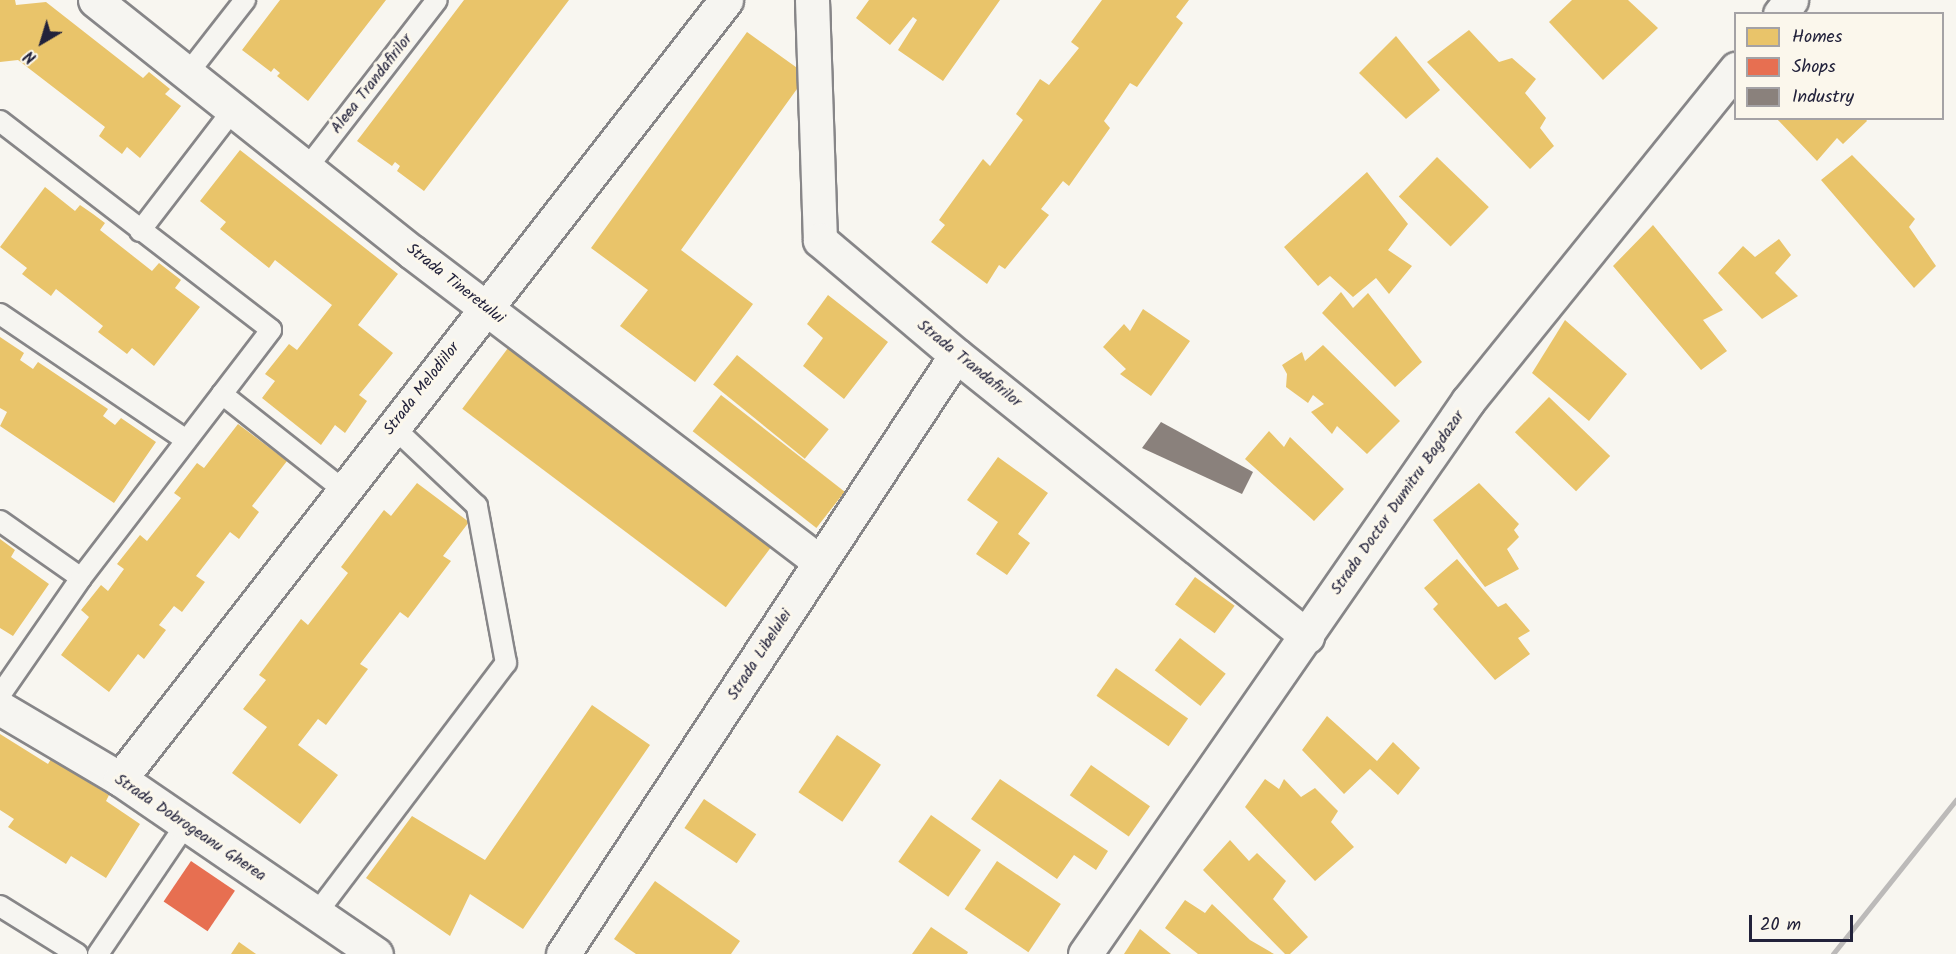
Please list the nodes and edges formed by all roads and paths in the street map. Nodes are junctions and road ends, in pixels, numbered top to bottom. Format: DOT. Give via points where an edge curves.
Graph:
graph roads {
  1 [pos="95,0"];
  2 [pos="245,0"];
  3 [pos="437,0"];
  4 [pos="726,0"];
  5 [pos="812,0"];
  6 [pos="1791,0"];
  7 [pos="1782,12"];
  8 [pos="1734,71"];
  9 [pos="188,73"];
  10 [pos="233,110"];
  11 [pos="0,121"];
  12 [pos="307,168"];
  13 [pos="140,231"];
  14 [pos="486,308"];
  15 [pos="0,314"];
  16 [pos="956,355"];
  17 [pos="222,394"];
  18 [pos="392,426"];
  19 [pos="186,440"];
  20 [pos="345,491"];
  21 [pos="0,520"];
  22 [pos="820,562"];
  23 [pos="81,578"];
  24 [pos="1307,636"];
  25 [pos="0,695"];
  26 [pos="0,708"];
  27 [pos="120,779"];
  28 [pos="186,824"];
  29 [pos="0,906"];
  30 [pos="316,914"];
  31 [pos="77,954"];
  32 [pos="98,954"];
  33 [pos="376,954"];
  34 [pos="563,954"];
  35 [pos="1085,954"];
  1 -- 9 [label="street, Strada Tineretului"];
  2 -- 9 [label="lane"];
  3 -- 12 [label="lane, Aleea Trandafirilor"];
  4 -- 14 [label="street, Strada Melodiilor"];
  5 -- 16 [label="street, Strada Trandafirilor" via="820,240"];
  6 -- 7 [label="street"];
  8 -- 24 [label="street, Strada Doctor Dumitru Bagdazar" via="1468,401"];
  9 -- 10 [label="street, Strada Tineretului"];
  10 -- 12 [label="street, Strada Tineretului"];
  10 -- 13 [label="lane"];
  11 -- 13 [label="lane"];
  12 -- 14 [label="street, Strada Tineretului"];
  13 -- 17 [label="lane" via="271,330"];
  14 -- 18 [label="street, Strada Melodiilor"];
  14 -- 22 [label="street, Strada Tineretului"];
  15 -- 19 [label="lane"];
  16 -- 22 [label="street, Strada Libelulei"];
  16 -- 24 [label="street, Strada Trandafirilor"];
  17 -- 19 [label="lane"];
  17 -- 20 [label="lane"];
  18 -- 20 [label="street, Strada Melodiilor"];
  18 -- 30 [label="lane" via="477,506 506,663"];
  19 -- 23 [label="lane"];
  20 -- 27 [label="street, Strada Melodiilor"];
  21 -- 23 [label="lane"];
  22 -- 34 [label="street, Strada Libelulei"];
  23 -- 25 [label="lane"];
  24 -- 35 [label="street, Strada Doctor Dumitru Bagdazar"];
  26 -- 27 [label="street, Strada Dobrogeanu Gherea"];
  27 -- 28 [label="street, Strada Dobrogeanu Gherea"];
  28 -- 30 [label="street, Strada Dobrogeanu Gherea"];
  28 -- 32 [label="lane"];
  29 -- 31 [label="lane"];
  30 -- 33 [label="street, Strada Dobrogeanu Gherea"];
}
